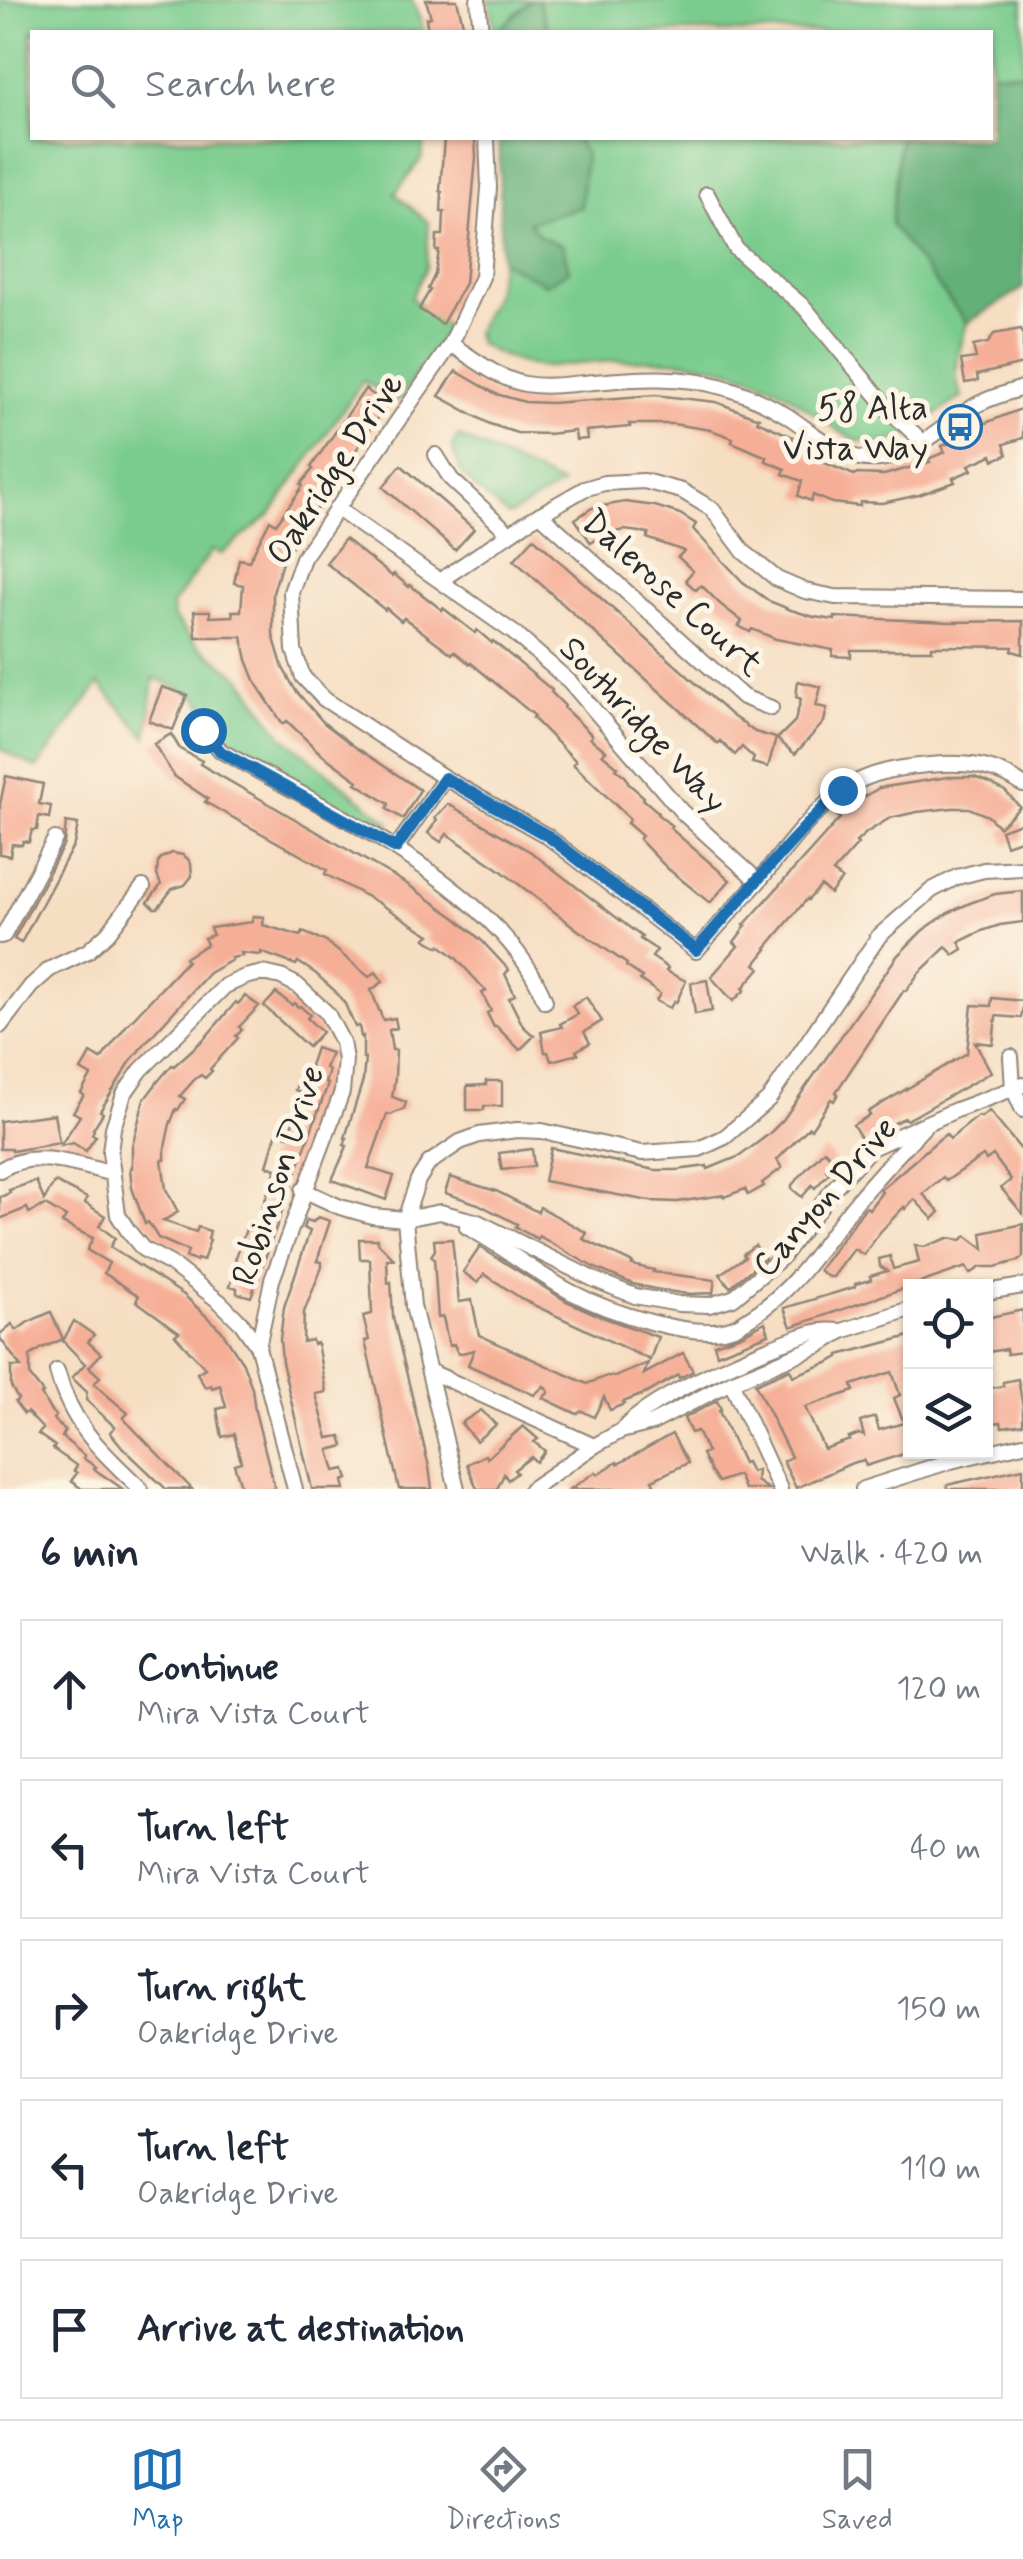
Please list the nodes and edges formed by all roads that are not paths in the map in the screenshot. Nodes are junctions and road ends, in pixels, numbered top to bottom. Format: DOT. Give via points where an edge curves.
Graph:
graph roads {
  1 [pos="478,0"];
  2 [pos="481,30"];
  3 [pos="487,140"];
  4 [pos="706,194"];
  5 [pos="451,344"];
  6 [pos="1023,388"];
  7 [pos="923,442"];
  8 [pos="436,456"];
  9 [pos="336,508"];
  10 [pos="540,514"];
  11 [pos="509,533"];
  12 [pos="441,580"];
  13 [pos="1023,599"];
  14 [pos="771,708"];
  15 [pos="203,730"];
  16 [pos="445,778"];
  17 [pos="1023,784"];
  18 [pos="55,839"];
  19 [pos="396,848"];
  20 [pos="1023,868"];
  21 [pos="758,882"];
  22 [pos="143,887"];
  23 [pos="0,936"];
  24 [pos="545,1002"];
  25 [pos="0,1026"];
  26 [pos="1011,1057"];
  27 [pos="1018,1086"];
  28 [pos="1023,1110"];
  29 [pos="928,1123"];
  30 [pos="0,1170"];
  31 [pos="113,1174"];
  32 [pos="303,1190"];
  33 [pos="440,1212"];
  34 [pos="405,1220"];
  35 [pos="1023,1286"];
  36 [pos="993,1291"];
  37 [pos="903,1311"];
  38 [pos="842,1330"];
  39 [pos="258,1347"];
  40 [pos="56,1371"];
  41 [pos="429,1371"];
  42 [pos="731,1382"];
  43 [pos="621,1431"];
  44 [pos="1023,1444"];
  45 [pos="594,1446"];
  46 [pos="140,1489"];
  47 [pos="294,1489"];
  48 [pos="457,1489"];
  49 [pos="531,1489"];
  50 [pos="780,1489"];
  51 [pos="863,1489"];
  1 -- 2 [label="street"];
  3 -- 5 [label="street, Oakridge Drive" via="482,277"];
  4 -- 7 [label="street" via="736,249 804,307"];
  5 -- 7 [label="street" via="521,384 656,378 722,387 864,459 896,456"];
  5 -- 9 [label="street, Oakridge Drive"];
  6 -- 7 [label="street" via="974,406"];
  8 -- 11 [label="street" via="451,480"];
  9 -- 12 [label="street, Southridge Way"];
  9 -- 16 [label="street, Oakridge Drive" via="290,592 294,650 304,677 350,718"];
  10 -- 11 [label="street"];
  10 -- 13 [label="street" via="584,489 644,481 698,499 754,562 805,591"];
  10 -- 14 [label="street, Dalerose Court" via="744,697"];
  11 -- 12 [label="street"];
  12 -- 21 [label="street, Southridge Way" via="570,682 682,812"];
  15 -- 19 [label="street" via="221,752"];
  16 -- 19 [label="street"];
  16 -- 21 [label="street, Oakridge Drive" via="548,836 696,950"];
  17 -- 21 [label="street, Oakridge Drive" via="958,763 866,778 842,790 802,828"];
  18 -- 23 [label="street"];
  19 -- 24 [label="street" via="491,924 523,958"];
  20 -- 34 [label="street" via="957,877 879,936 769,1099 725,1138 642,1154 542,1131 479,1134 429,1163"];
  22 -- 25 [label="street" via="108,932 88,951 50,968"];
  26 -- 27 [label="street"];
  27 -- 28 [label="street"];
  27 -- 29 [label="street, Canyon Drive"];
  29 -- 33 [label="street, Canyon Drive" via="871,1148 781,1258 734,1298 708,1304 635,1296 478,1222"];
  29 -- 33 [label="street, Canyon Drive" via="878,1175 804,1272 733,1327 676,1328 575,1294"];
  30 -- 31 [label="street" via="30,1159"];
  31 -- 32 [label="street, Robinson Drive" via="113,1128 132,1082 225,986 263,973 312,998 342,1042 342,1092"];
  31 -- 39 [label="street, Robinson Drive" via="118,1215 129,1232 220,1302"];
  32 -- 34 [label="street" via="340,1208"];
  32 -- 39 [label="street, Robinson Drive" via="272,1280"];
  33 -- 34 [label="street"];
  34 -- 41 [label="street" via="413,1306"];
  35 -- 36 [label="street"];
  37 -- 38 [label="street"];
  38 -- 42 [label="street"];
  38 -- 43 [label="street" via="812,1332 725,1369 644,1410"];
  39 -- 47 [label="street"];
  40 -- 46 [label="street" via="77,1422"];
  41 -- 45 [label="street"];
  41 -- 48 [label="street"];
  42 -- 43 [label="street"];
  42 -- 50 [label="street"];
  43 -- 45 [label="street"];
  44 -- 51 [label="street"];
  45 -- 49 [label="street"];
}
